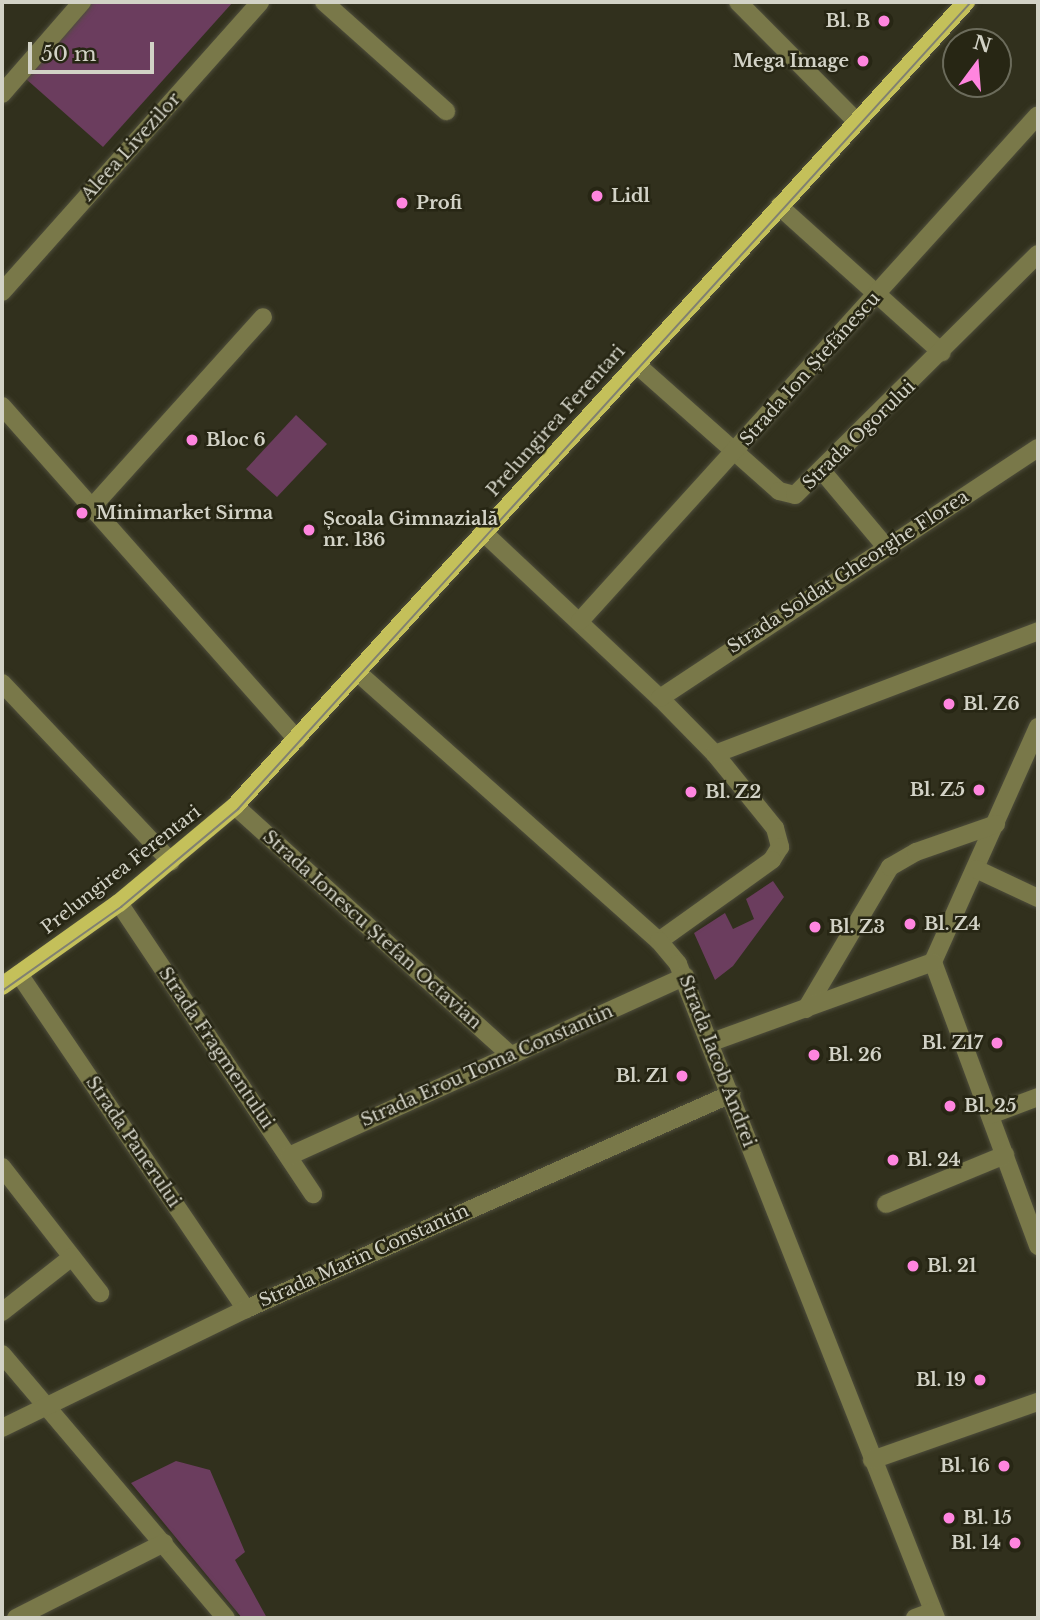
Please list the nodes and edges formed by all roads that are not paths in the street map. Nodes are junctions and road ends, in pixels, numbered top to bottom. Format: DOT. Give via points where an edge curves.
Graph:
graph roads {
  1 [pos="82,2"];
  2 [pos="260,2"];
  3 [pos="324,2"];
  4 [pos="738,2"];
  5 [pos="966,2"];
  6 [pos="2,94"];
  7 [pos="446,111"];
  8 [pos="1038,116"];
  9 [pos="856,122"];
  10 [pos="779,206"];
  11 [pos="1038,254"];
  12 [pos="2,292"];
  13 [pos="877,294"];
  14 [pos="263,317"];
  15 [pos="942,353"];
  16 [pos="636,364"];
  17 [pos="2,406"];
  18 [pos="1038,449"];
  19 [pos="735,453"];
  20 [pos="823,472"];
  21 [pos="93,506"];
  22 [pos="483,532"];
  23 [pos="886,547"];
  24 [pos="580,621"];
  25 [pos="1038,631"];
  26 [pos="358,672"];
  27 [pos="2,683"];
  28 [pos="660,698"];
  29 [pos="1038,727"];
  30 [pos="297,739"];
  31 [pos="715,754"];
  32 [pos="235,806"];
  33 [pos="996,824"];
  34 [pos="171,862"];
  35 [pos="976,869"];
  36 [pos="1038,898"];
  37 [pos="119,903"];
  38 [pos="659,941"];
  39 [pos="933,962"];
  40 [pos="19,974"];
  41 [pos="685,976"];
  42 [pos="2,986"];
  43 [pos="806,1009"];
  44 [pos="712,1042"];
  45 [pos="509,1054"];
  46 [pos="731,1094"];
  47 [pos="1038,1097"];
  48 [pos="990,1115"];
  49 [pos="1005,1155"];
  50 [pos="289,1156"];
  51 [pos="2,1167"];
  52 [pos="313,1194"];
  53 [pos="886,1204"];
  54 [pos="1038,1246"];
  55 [pos="72,1256"];
  56 [pos="100,1293"];
  57 [pos="246,1309"];
  58 [pos="2,1312"];
  59 [pos="2,1354"];
  60 [pos="1038,1402"];
  61 [pos="45,1404"];
  62 [pos="2,1428"];
  63 [pos="872,1460"];
  64 [pos="164,1543"];
  65 [pos="934,1615"];
  66 [pos="16,1618"];
  67 [pos="226,1618"];
  68 [pos="915,1618"];
  1 -- 6 [label="street"];
  2 -- 12 [label="street, Aleea Livezilor"];
  3 -- 7 [label="street"];
  4 -- 9 [label="street"];
  5 -- 9 [label="main road, Prelungirea Ferentari"];
  8 -- 13 [label="street, Strada Ion Ștefănescu"];
  9 -- 10 [label="main road, Prelungirea Ferentari"];
  10 -- 13 [label="street"];
  10 -- 16 [label="main road, Prelungirea Ferentari"];
  11 -- 15 [label="street, Strada Ogorului"];
  13 -- 15 [label="street"];
  13 -- 19 [label="street, Strada Ion Ștefănescu"];
  14 -- 21 [label="street"];
  15 -- 20 [label="street, Strada Ogorului"];
  16 -- 19 [label="street, Strada Ogorului"];
  16 -- 22 [label="main road, Prelungirea Ferentari"];
  17 -- 21 [label="street"];
  18 -- 23 [label="street, Strada Soldat Gheorghe Florea"];
  19 -- 20 [label="street, Strada Ogorului" via="788,495 803,491"];
  19 -- 24 [label="street, Strada Ion Ștefănescu"];
  20 -- 23 [label="street"];
  21 -- 30 [label="street"];
  22 -- 24 [label="street"];
  22 -- 26 [label="main road, Prelungirea Ferentari"];
  23 -- 28 [label="street, Strada Soldat Gheorghe Florea"];
  24 -- 28 [label="street"];
  25 -- 31 [label="street"];
  26 -- 30 [label="main road, Prelungirea Ferentari"];
  26 -- 38 [label="street"];
  27 -- 34 [label="street"];
  28 -- 31 [label="street"];
  29 -- 33 [label="street"];
  30 -- 32 [label="main road, Prelungirea Ferentari"];
  31 -- 38 [label="street" via="769,818 780,847 763,867"];
  32 -- 34 [label="main road, Prelungirea Ferentari"];
  32 -- 45 [label="street, Strada Ionescu Ștefan Octavian"];
  33 -- 35 [label="street"];
  33 -- 43 [label="street" via="916,852 890,867"];
  34 -- 37 [label="main road, Prelungirea Ferentari"];
  35 -- 36 [label="street"];
  35 -- 39 [label="street"];
  37 -- 40 [label="main road, Prelungirea Ferentari"];
  37 -- 50 [label="street, Strada Fragmentului"];
  38 -- 41 [label="street, Strada Iacob Andrei"];
  39 -- 43 [label="street"];
  39 -- 48 [label="street"];
  40 -- 42 [label="main road, Prelungirea Ferentari"];
  40 -- 57 [label="street, Strada Panerului"];
  41 -- 44 [label="street, Strada Iacob Andrei"];
  41 -- 45 [label="street, Strada Erou Toma Constantin"];
  43 -- 44 [label="street"];
  44 -- 46 [label="street, Strada Iacob Andrei"];
  45 -- 50 [label="street, Strada Erou Toma Constantin"];
  46 -- 57 [label="street, Strada Marin Constantin"];
  46 -- 63 [label="street, Strada Iacob Andrei"];
  47 -- 48 [label="street"];
  48 -- 49 [label="street"];
  49 -- 53 [label="street"];
  49 -- 54 [label="street"];
  50 -- 52 [label="street, Strada Fragmentului"];
  51 -- 55 [label="street"];
  55 -- 56 [label="street"];
  55 -- 58 [label="street"];
  57 -- 61 [label="street, Strada Marin Constantin"];
  59 -- 61 [label="street"];
  60 -- 63 [label="street"];
  61 -- 62 [label="street, Strada Marin Constantin"];
  61 -- 64 [label="street"];
  63 -- 65 [label="street, Strada Iacob Andrei"];
  64 -- 66 [label="street"];
  64 -- 67 [label="street"];
  65 -- 68 [label="street"];
}
